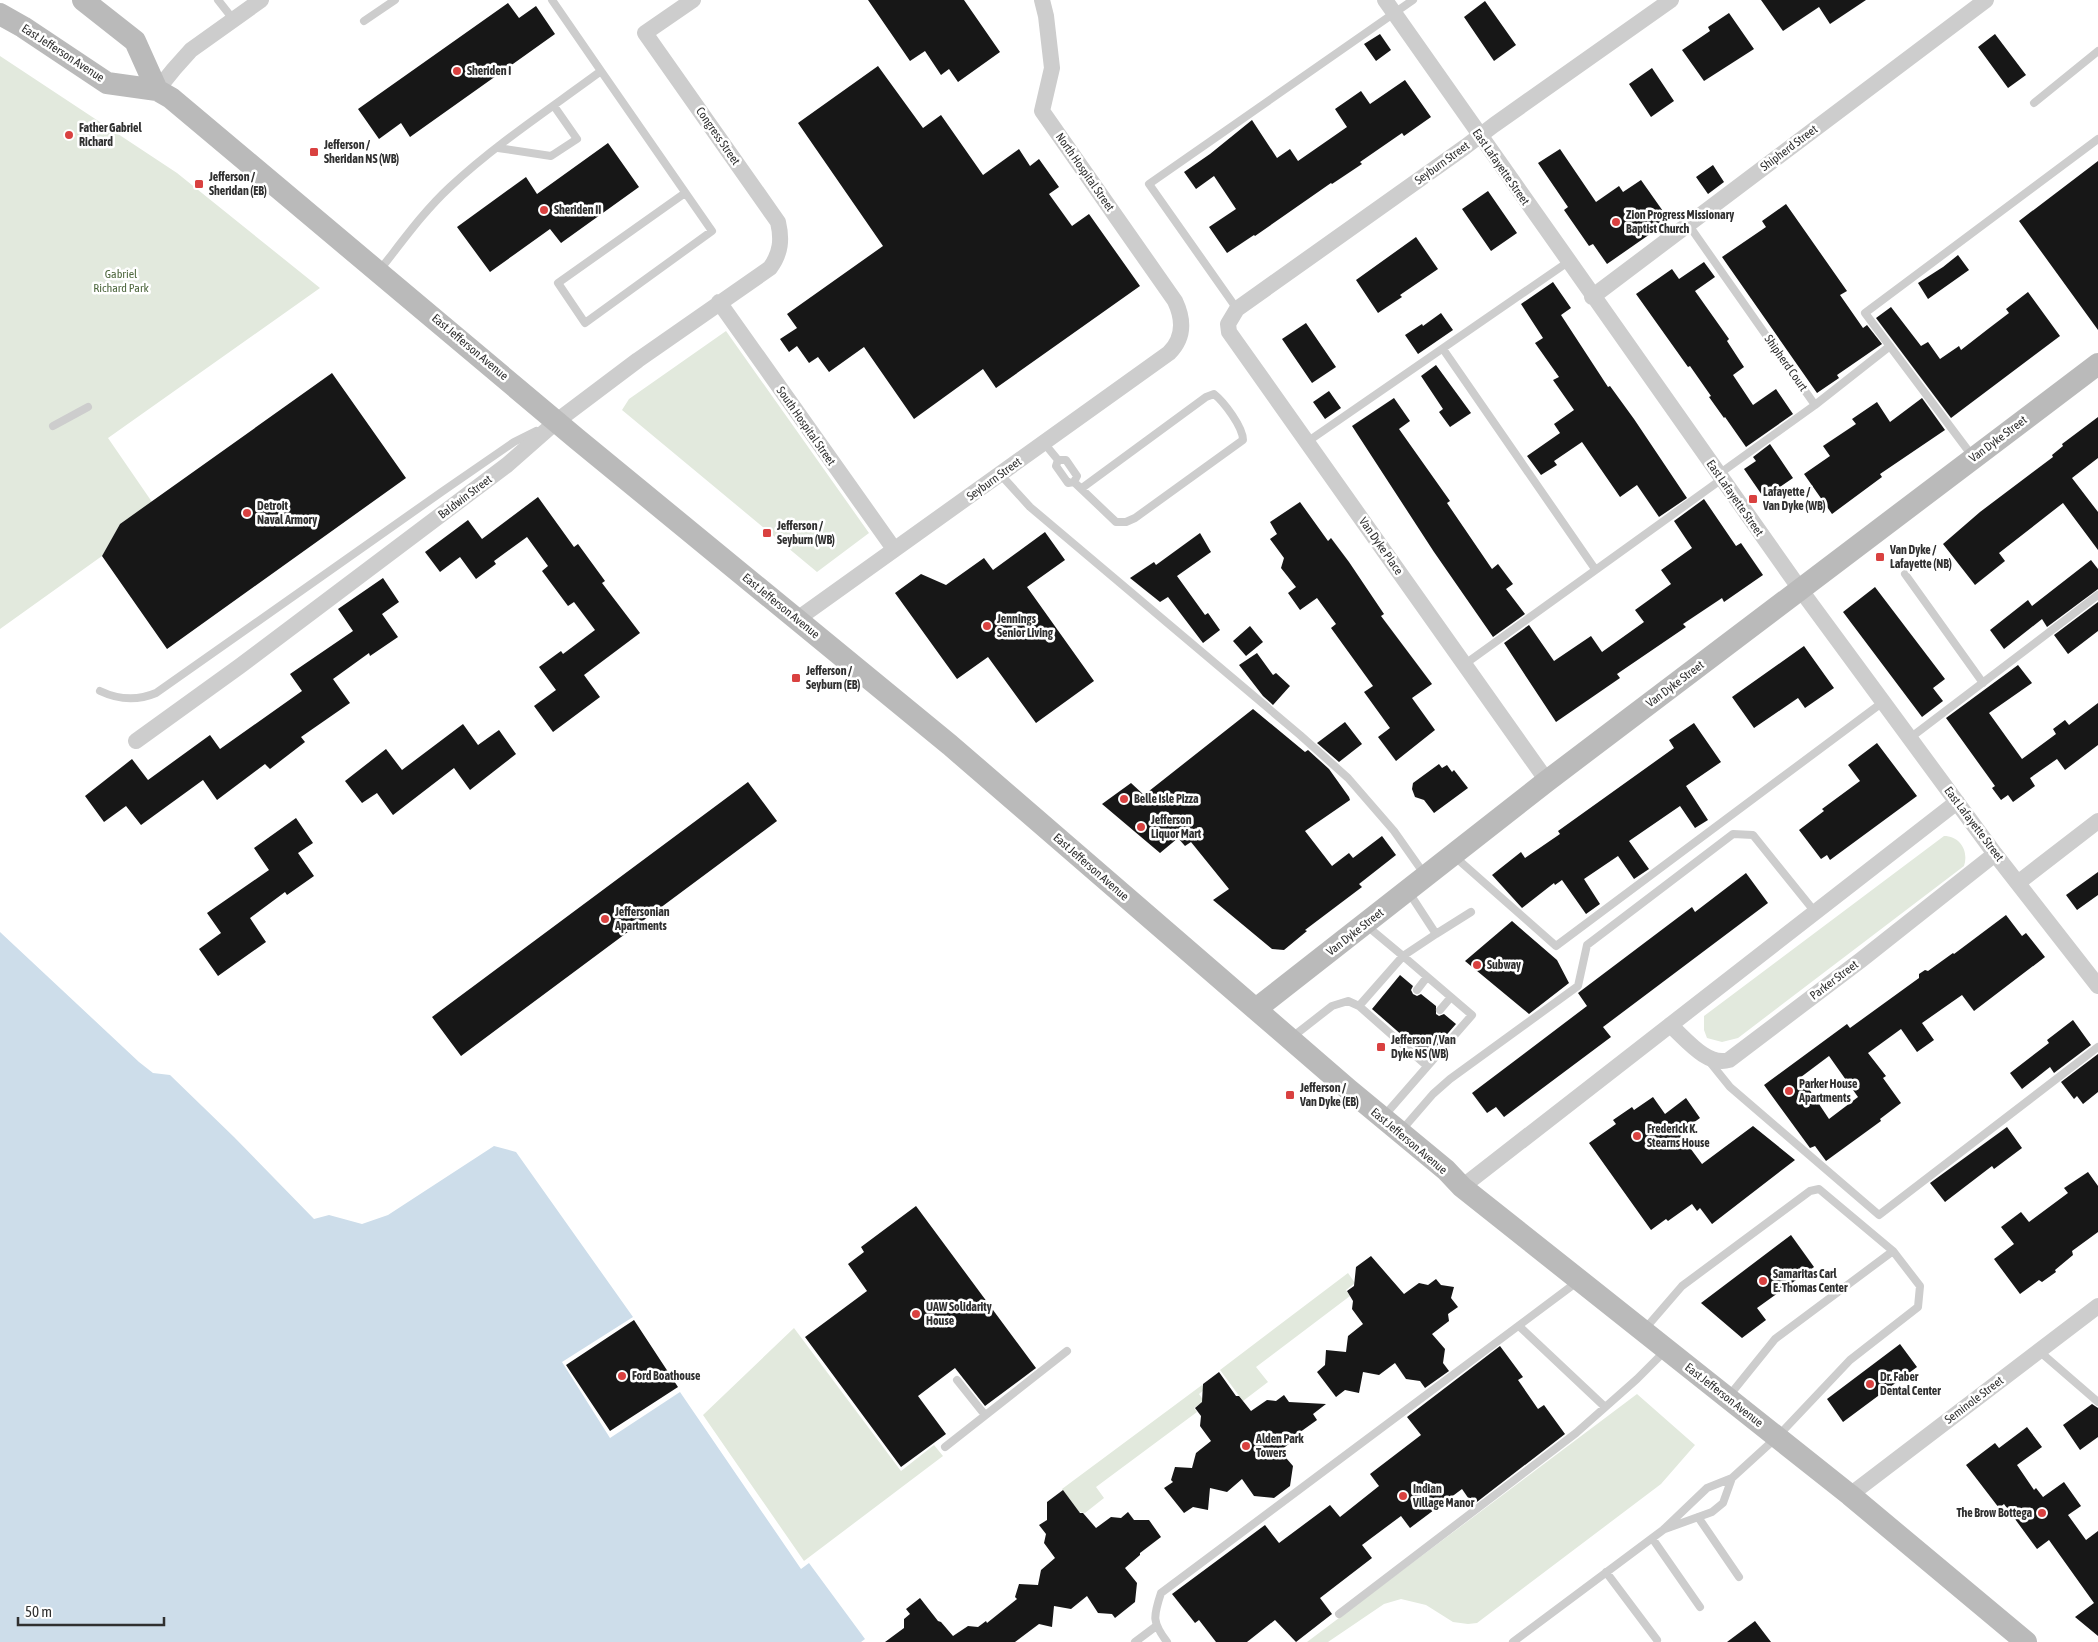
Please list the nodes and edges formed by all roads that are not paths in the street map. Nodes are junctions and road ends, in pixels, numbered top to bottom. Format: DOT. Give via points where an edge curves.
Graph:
graph roads {
  1 [pos="83,0"];
  2 [pos="218,0"];
  3 [pos="261,0"];
  4 [pos="395,0"];
  5 [pos="552,0"];
  6 [pos="693,0"];
  7 [pos="1042,0"];
  8 [pos="1385,0"];
  9 [pos="1413,0"];
  10 [pos="1671,0"];
  11 [pos="1986,0"];
  12 [pos="0,14"];
  13 [pos="1394,14"];
  14 [pos="233,20"];
  15 [pos="364,21"];
  16 [pos="2098,51"];
  17 [pos="601,71"];
  18 [pos="157,90"];
  19 [pos="2034,103"];
  20 [pos="554,106"];
  21 [pos="1480,136"];
  22 [pos="2098,139"];
  23 [pos="498,148"];
  24 [pos="685,193"];
  25 [pos="1688,224"];
  26 [pos="780,243"];
  27 [pos="1568,262"];
  28 [pos="378,270"];
  29 [pos="1592,297"];
  30 [pos="719,302"];
  31 [pos="1237,309"];
  32 [pos="1182,331"];
  33 [pos="1890,346"];
  34 [pos="1443,348"];
  35 [pos="2098,364"];
  36 [pos="1815,405"];
  37 [pos="88,407"];
  38 [pos="557,421"];
  39 [pos="53,426"];
  40 [pos="1308,442"];
  41 [pos="1044,443"];
  42 [pos="1974,458"];
  43 [pos="1000,474"];
  44 [pos="1720,477"];
  45 [pos="1082,488"];
  46 [pos="894,549"];
  47 [pos="1595,569"];
  48 [pos="1905,574"];
  49 [pos="1800,589"];
  50 [pos="2098,595"];
  51 [pos="796,620"];
  52 [pos="1465,664"];
  53 [pos="1983,683"];
  54 [pos="100,691"];
  55 [pos="1883,702"];
  56 [pos="1910,738"];
  57 [pos="136,741"];
  58 [pos="1547,781"];
  59 [pos="1958,802"];
  60 [pos="2098,821"];
  61 [pos="1995,854"];
  62 [pos="1453,855"];
  63 [pos="1426,876"];
  64 [pos="2018,882"];
  65 [pos="1408,890"];
  66 [pos="1471,912"];
  67 [pos="1815,912"];
  68 [pos="1365,924"];
  69 [pos="1436,934"];
  70 [pos="1403,956"];
  71 [pos="1427,977"];
  72 [pos="2098,986"];
  73 [pos="1417,990"];
  74 [pos="1451,997"];
  75 [pos="1359,1006"];
  76 [pos="1256,1009"];
  77 [pos="1440,1010"];
  78 [pos="1670,1025"];
  79 [pos="1290,1038"];
  80 [pos="2098,1047"];
  81 [pos="1703,1054"];
  82 [pos="1427,1066"];
  83 [pos="1382,1118"];
  84 [pos="1400,1133"];
  85 [pos="1462,1188"];
  86 [pos="1893,1252"];
  87 [pos="1579,1281"];
  88 [pos="2098,1306"];
  89 [pos="1519,1326"];
  90 [pos="1643,1331"];
  91 [pos="1666,1349"];
  92 [pos="1067,1351"];
  93 [pos="2039,1351"];
  94 [pos="957,1380"];
  95 [pos="1727,1397"];
  96 [pos="2098,1402"];
  97 [pos="1605,1407"];
  98 [pos="985,1415"];
  99 [pos="1777,1437"];
  100 [pos="945,1447"];
  101 [pos="1732,1478"];
  102 [pos="1850,1495"];
  103 [pos="1698,1517"];
  104 [pos="1663,1530"];
  105 [pos="1652,1538"];
  106 [pos="1606,1572"];
  107 [pos="1739,1577"];
  108 [pos="1700,1607"];
  109 [pos="1339,1614"];
  110 [pos="1155,1627"];
  111 [pos="1657,1640"];
  112 [pos="1134,1642"];
  113 [pos="1166,1642"];
  114 [pos="1513,1642"];
  115 [pos="2026,1642"];
  1 -- 18 [label="main road" via="135,41"];
  2 -- 14 [label="lane"];
  3 -- 14 [label="street"];
  4 -- 15 [label="lane"];
  5 -- 17 [label="lane"];
  6 -- 26 [label="street, Congress Street" via="645,34 771,211 778,222"];
  7 -- 32 [label="street, North Hospital Street" via="1052,68 1042,110 1175,301"];
  8 -- 13 [label="street, East Lafayette Street"];
  9 -- 13 [label="lane"];
  10 -- 21 [label="street, Seyburn Street"];
  11 -- 25 [label="street, Shipherd Street"];
  12 -- 18 [label="main road, East Jefferson Avenue" via="107,82"];
  13 -- 21 [label="street, East Lafayette Street"];
  13 -- 31 [label="lane" via="1149,184"];
  14 -- 18 [label="street" via="191,50"];
  16 -- 19 [label="lane"];
  17 -- 20 [label="lane"];
  17 -- 24 [label="lane"];
  18 -- 28 [label="main road, East Jefferson Avenue" via="171,98"];
  20 -- 23 [label="lane"];
  20 -- 23 [label="lane" via="576,139 551,156"];
  21 -- 27 [label="street, East Lafayette Street"];
  21 -- 31 [label="street, Seyburn Street"];
  22 -- 33 [label="lane" via="1865,313"];
  23 -- 28 [label="lane" via="430,207"];
  24 -- 24 [label="lane" via="712,231 585,323 558,283"];
  25 -- 29 [label="street, Shipherd Street"];
  25 -- 36 [label="lane, Shipherd Court"];
  26 -- 30 [label="street, Baldwin Street" via="770,268"];
  27 -- 29 [label="street, East Lafayette Street"];
  27 -- 34 [label="lane"];
  28 -- 38 [label="main road, East Jefferson Avenue"];
  29 -- 44 [label="street, East Lafayette Street"];
  30 -- 38 [label="street, Baldwin Street"];
  30 -- 46 [label="street, South Hospital Street"];
  31 -- 40 [label="street, Van Dyke Place" via="1228,324 1230,332"];
  32 -- 41 [label="street, Seyburn Street" via="1175,348 1169,353"];
  33 -- 36 [label="lane"];
  33 -- 42 [label="lane"];
  34 -- 40 [label="lane"];
  34 -- 47 [label="lane"];
  35 -- 42 [label="main road, Van Dyke Street"];
  36 -- 44 [label="lane, Shipherd Court"];
  37 -- 39 [label="lane"];
  38 -- 51 [label="main road, East Jefferson Avenue"];
  38 -- 54 [label="lane" via="506,448 156,693 128,699"];
  38 -- 57 [label="street, Baldwin Street" via="508,465"];
  40 -- 52 [label="street, Van Dyke Place"];
  41 -- 43 [label="street, Seyburn Street"];
  41 -- 45 [label="lane" via="1058,460 1066,460 1077,476 1074,482"];
  42 -- 49 [label="main road, Van Dyke Street"];
  43 -- 46 [label="street, Seyburn Street"];
  43 -- 63 [label="lane" via="1030,507 1348,778 1394,831"];
  44 -- 47 [label="lane, Shipherd Court"];
  44 -- 49 [label="street, East Lafayette Street"];
  45 -- 45 [label="lane" via="1116,522 1126,522 1243,440 1243,432 1214,394"];
  46 -- 51 [label="street, Seyburn Street"];
  47 -- 52 [label="lane, Shipherd Court"];
  48 -- 53 [label="lane"];
  49 -- 55 [label="street, East Lafayette Street"];
  49 -- 58 [label="main road, Van Dyke Street"];
  50 -- 53 [label="lane"];
  51 -- 76 [label="main road, East Jefferson Avenue" via="950,745"];
  52 -- 58 [label="street, Van Dyke Place"];
  53 -- 56 [label="lane"];
  55 -- 56 [label="street, East Lafayette Street"];
  55 -- 62 [label="lane" via="1556,946"];
  56 -- 59 [label="street, East Lafayette Street"];
  58 -- 62 [label="main road, Van Dyke Street"];
  59 -- 61 [label="street, East Lafayette Street"];
  59 -- 67 [label="street"];
  60 -- 64 [label="street"];
  61 -- 64 [label="street, East Lafayette Street"];
  61 -- 81 [label="street, Parker Street" via="1730,1060 1723,1062"];
  62 -- 63 [label="main road, Van Dyke Street"];
  63 -- 65 [label="main road, Van Dyke Street"];
  64 -- 72 [label="street, East Lafayette Street"];
  65 -- 68 [label="main road, Van Dyke Street"];
  65 -- 69 [label="lane"];
  66 -- 69 [label="lane"];
  67 -- 78 [label="street"];
  67 -- 84 [label="lane" via="1754,835 1732,834 1586,945 1578,986 1450,1079"];
  68 -- 70 [label="lane"];
  68 -- 76 [label="main road, Van Dyke Street"];
  69 -- 70 [label="lane"];
  70 -- 71 [label="lane"];
  70 -- 75 [label="lane"];
  71 -- 73 [label="lane"];
  71 -- 74 [label="lane"];
  74 -- 77 [label="lane"];
  74 -- 82 [label="lane" via="1472,1015"];
  75 -- 79 [label="lane" via="1348,1001 1332,1006"];
  75 -- 82 [label="lane" via="1389,1028"];
  76 -- 79 [label="main road, East Jefferson Avenue"];
  78 -- 81 [label="street, Parker Street"];
  78 -- 85 [label="street"];
  79 -- 83 [label="main road, East Jefferson Avenue"];
  80 -- 81 [label="lane" via="1879,1215 1730,1087"];
  82 -- 83 [label="lane"];
  83 -- 84 [label="main road, East Jefferson Avenue"];
  84 -- 85 [label="main road, East Jefferson Avenue" via="1446,1170"];
  85 -- 87 [label="main road, East Jefferson Avenue"];
  86 -- 90 [label="lane" via="1819,1190 1810,1191 1682,1286"];
  86 -- 95 [label="lane" via="1775,1339"];
  86 -- 99 [label="lane" via="1920,1286 1918,1306 1850,1360"];
  87 -- 89 [label="lane"];
  87 -- 90 [label="main road, East Jefferson Avenue"];
  88 -- 93 [label="street, Seminole Street"];
  89 -- 97 [label="lane"];
  89 -- 110 [label="lane" via="1161,1593"];
  90 -- 91 [label="main road, East Jefferson Avenue"];
  91 -- 95 [label="main road, East Jefferson Avenue"];
  91 -- 97 [label="lane"];
  92 -- 98 [label="lane"];
  93 -- 96 [label="lane"];
  93 -- 102 [label="street, Seminole Street"];
  94 -- 98 [label="lane"];
  95 -- 99 [label="main road, East Jefferson Avenue"];
  97 -- 109 [label="lane" via="1576,1433"];
  98 -- 100 [label="lane"];
  99 -- 101 [label="lane"];
  99 -- 102 [label="main road, East Jefferson Avenue"];
  101 -- 103 [label="lane" via="1723,1503"];
  101 -- 104 [label="lane" via="1701,1493"];
  102 -- 115 [label="main road, East Jefferson Avenue"];
  103 -- 104 [label="lane"];
  103 -- 107 [label="lane"];
  104 -- 105 [label="lane"];
  105 -- 106 [label="lane"];
  105 -- 108 [label="lane"];
  106 -- 111 [label="lane"];
  106 -- 114 [label="lane"];
  110 -- 112 [label="lane"];
  110 -- 113 [label="lane"];
}
